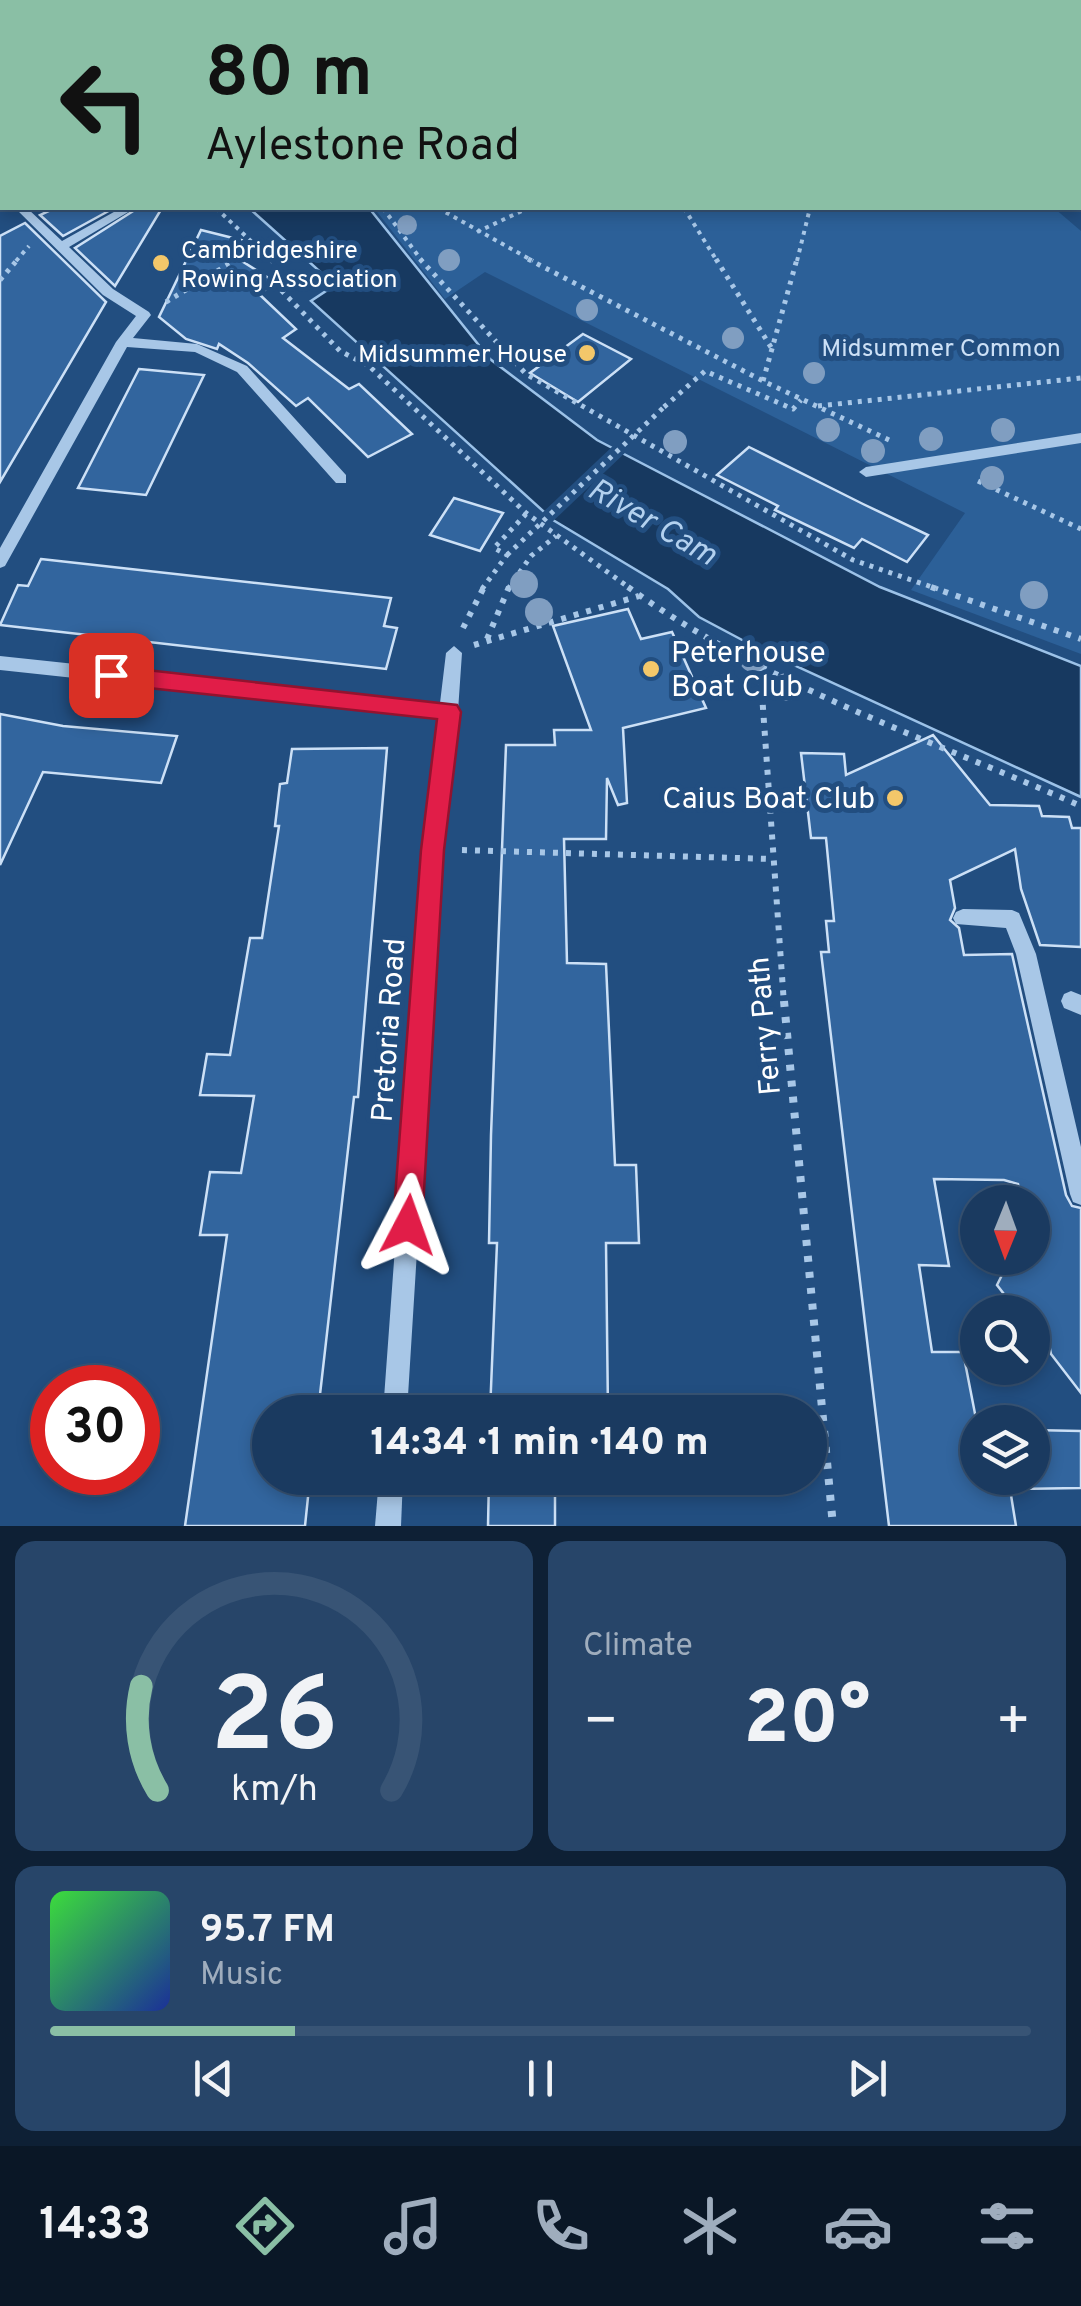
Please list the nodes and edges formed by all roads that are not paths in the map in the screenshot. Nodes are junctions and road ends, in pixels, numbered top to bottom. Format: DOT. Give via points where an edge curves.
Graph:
graph roads {
  1 [pos="23,210"];
  2 [pos="125,210"];
  3 [pos="60,247"];
  4 [pos="123,342"];
  5 [pos="1081,438"];
  6 [pos="866,472"];
  7 [pos="341,479"];
  8 [pos="0,562"];
  9 [pos="454,653"];
  10 [pos="0,663"];
  11 [pos="450,712"];
  12 [pos="963,918"];
  13 [pos="1081,1194"];
  14 [pos="396,1395"];
  15 [pos="390,1495"];
  16 [pos="388,1526"];
  1 -- 3 [label="street"];
  2 -- 3 [label="street"];
  3 -- 4 [label="street" via="144,315"];
  4 -- 7 [label="street" via="198,348 242,369"];
  4 -- 8 [label="street"];
  5 -- 6 [label="street"];
  9 -- 11 [label="street, Pretoria Road"];
  10 -- 11 [label="street"];
  11 -- 14 [label="street, Pretoria Road" via="432,850"];
  12 -- 13 [label="street" via="1012,919 1026,954"];
  15 -- 16 [label="street"];
}
